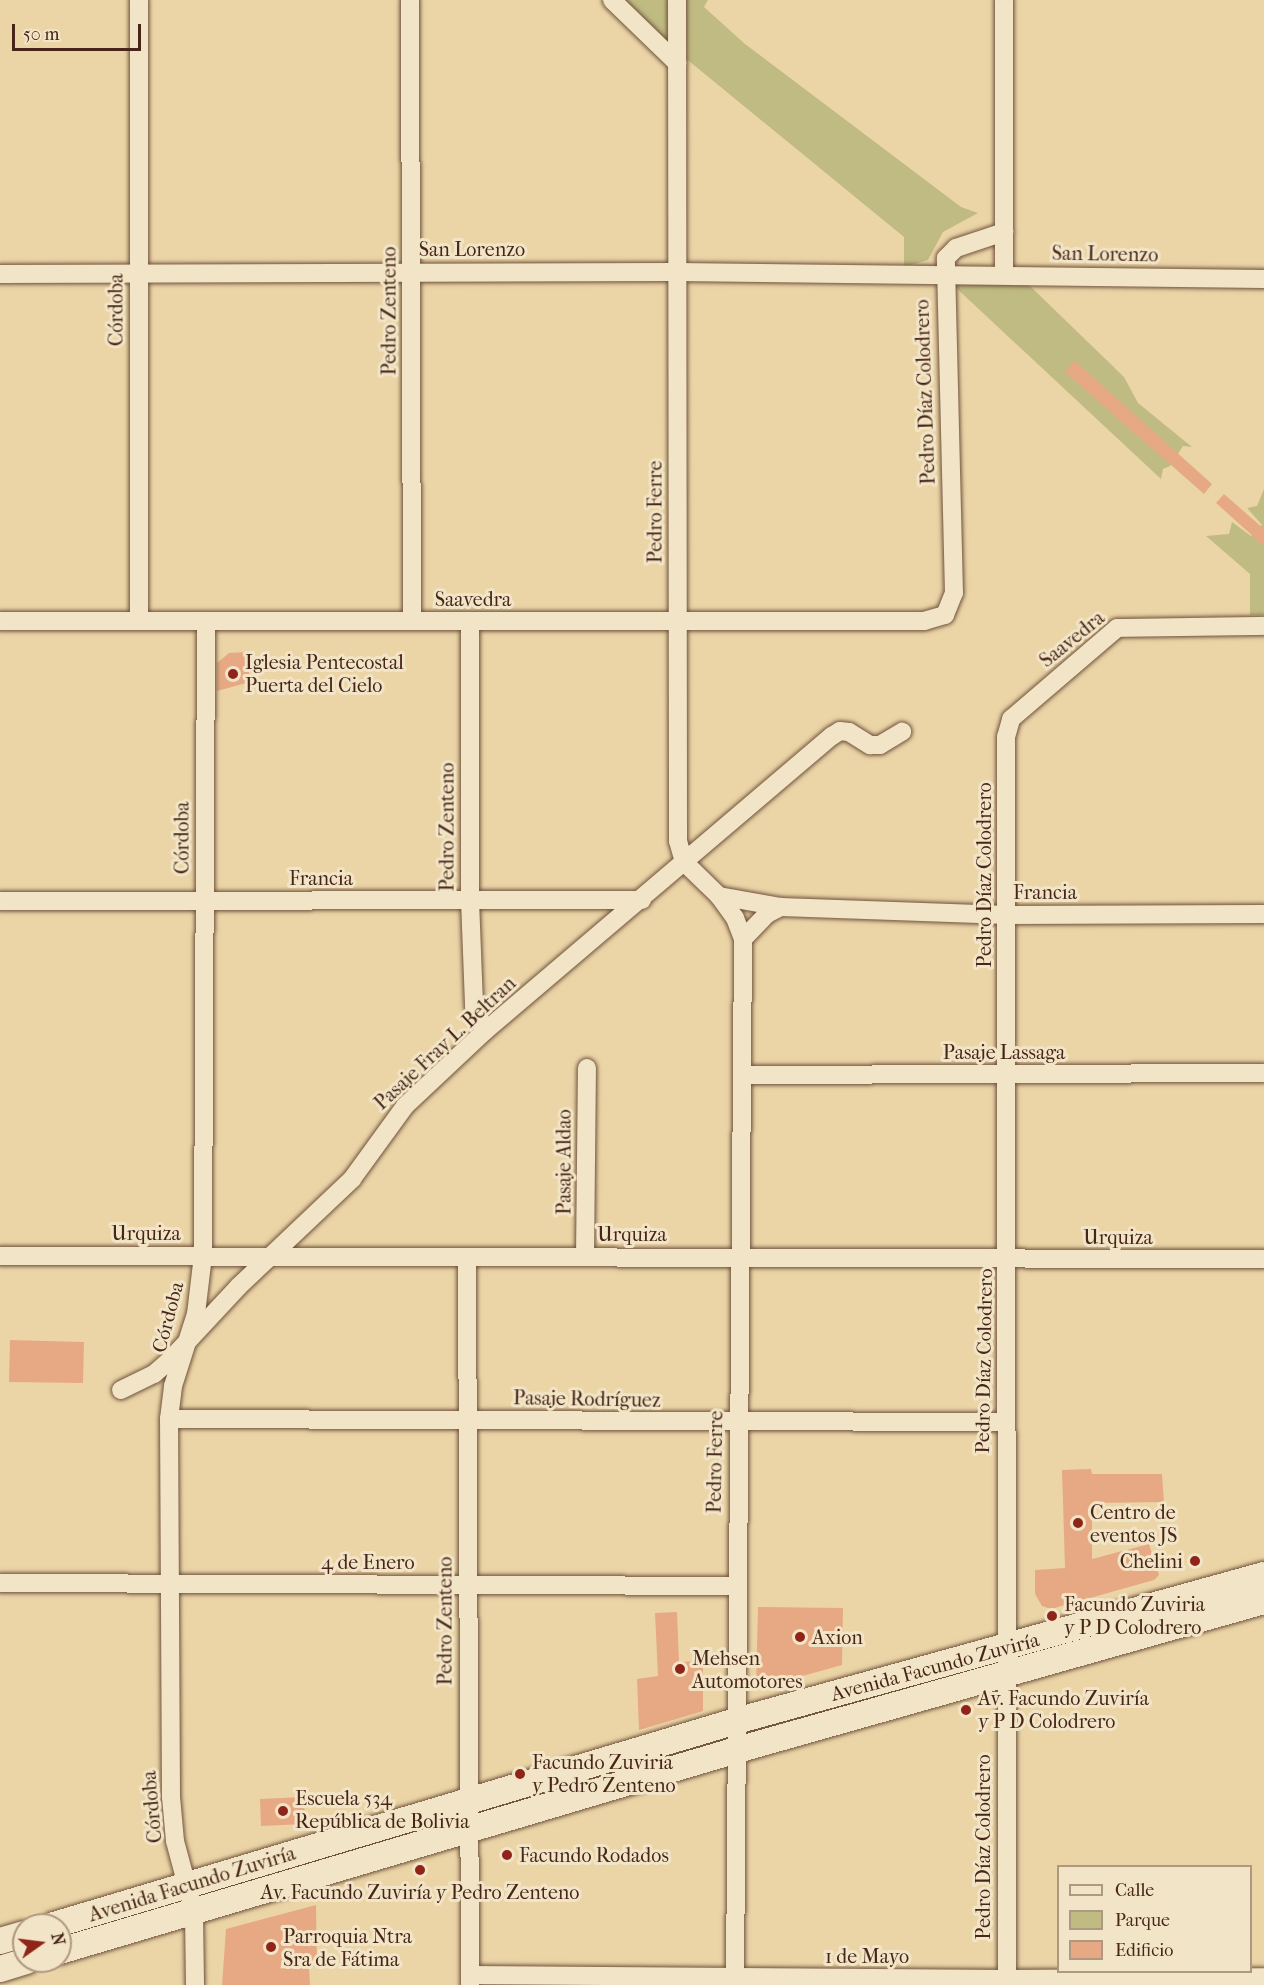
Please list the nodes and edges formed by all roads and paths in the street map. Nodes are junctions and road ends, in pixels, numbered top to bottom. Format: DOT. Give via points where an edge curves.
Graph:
graph roads {
  1 [pos="139,0"];
  2 [pos="410,0"];
  3 [pos="612,0"];
  4 [pos="677,0"];
  5 [pos="1004,0"];
  6 [pos="677,63"];
  7 [pos="1004,232"];
  8 [pos="412,271"];
  9 [pos="139,272"];
  10 [pos="677,272"];
  11 [pos="0,274"];
  12 [pos="944,274"];
  13 [pos="1004,274"];
  14 [pos="1264,279"];
  15 [pos="945,615"];
  16 [pos="678,619"];
  17 [pos="0,621"];
  18 [pos="139,621"];
  19 [pos="206,621"];
  20 [pos="412,621"];
  21 [pos="470,622"];
  22 [pos="1264,626"];
  23 [pos="902,732"];
  24 [pos="1006,737"];
  25 [pos="684,862"];
  26 [pos="719,896"];
  27 [pos="204,900"];
  28 [pos="470,900"];
  29 [pos="642,900"];
  30 [pos="0,901"];
  31 [pos="781,907"];
  32 [pos="1264,914"];
  33 [pos="1007,915"];
  34 [pos="743,939"];
  35 [pos="484,1031"];
  36 [pos="587,1068"];
  37 [pos="1264,1073"];
  38 [pos="743,1075"];
  39 [pos="1007,1075"];
  40 [pos="203,1255"];
  41 [pos="275,1255"];
  42 [pos="0,1256"];
  43 [pos="585,1256"];
  44 [pos="740,1256"];
  45 [pos="467,1257"];
  46 [pos="1264,1258"];
  47 [pos="1008,1260"];
  48 [pos="186,1339"];
  49 [pos="121,1390"];
  50 [pos="169,1419"];
  51 [pos="466,1420"];
  52 [pos="1005,1422"];
  53 [pos="738,1423"];
  54 [pos="1264,1575"];
  55 [pos="0,1583"];
  56 [pos="467,1584"];
  57 [pos="169,1585"];
  58 [pos="736,1586"];
  59 [pos="1264,1601"];
  60 [pos="1004,1661"];
  61 [pos="736,1721"];
  62 [pos="736,1750"];
  63 [pos="468,1802"];
  64 [pos="467,1829"];
  65 [pos="188,1886"];
  66 [pos="194,1912"];
  67 [pos="72,1920"];
  68 [pos="72,1948"];
  69 [pos="1264,1977"];
  70 [pos="470,1980"];
  71 [pos="735,1982"];
  72 [pos="1007,1982"];
  73 [pos="195,1985"];
  1 -- 9 [label="street, Córdoba"];
  2 -- 8 [label="street, Pedro Zenteno"];
  3 -- 6 [label="street"];
  4 -- 6 [label="street, Pedro Ferre"];
  5 -- 7 [label="street"];
  6 -- 10 [label="street, Pedro Ferre"];
  7 -- 12 [label="street" via="957,248 946,258"];
  7 -- 13 [label="street"];
  8 -- 9 [label="street, San Lorenzo"];
  8 -- 10 [label="street, San Lorenzo"];
  8 -- 20 [label="street, Pedro Zenteno"];
  9 -- 11 [label="street, San Lorenzo"];
  9 -- 18 [label="street, Córdoba"];
  10 -- 12 [label="street, San Lorenzo"];
  10 -- 16 [label="street, Pedro Ferre"];
  12 -- 13 [label="street, San Lorenzo"];
  12 -- 15 [label="street, Pedro Díaz Colodrero" via="954,593"];
  13 -- 14 [label="street, San Lorenzo"];
  15 -- 16 [label="street, Saavedra" via="924,621"];
  16 -- 21 [label="street, Saavedra"];
  16 -- 25 [label="street, Pedro Ferre" via="678,841"];
  17 -- 18 [label="street, Saavedra"];
  18 -- 19 [label="street, Saavedra"];
  19 -- 20 [label="street, Saavedra"];
  19 -- 27 [label="street, Córdoba"];
  20 -- 21 [label="street, Saavedra"];
  21 -- 28 [label="street, Pedro Zenteno"];
  22 -- 24 [label="street, Saavedra" via="1117,628 1011,719"];
  23 -- 25 [label="street, Pasaje Fray L. Beltran" via="880,745 870,745 840,731"];
  24 -- 33 [label="street, Pedro Díaz Colodrero"];
  25 -- 26 [label="street, Pedro Ferre"];
  25 -- 29 [label="street, Pasaje Fray L. Beltran"];
  26 -- 31 [label="street, Francia"];
  26 -- 34 [label="street, Pedro Ferre" via="735,918"];
  27 -- 28 [label="street, Francia"];
  27 -- 30 [label="street, Francia"];
  27 -- 40 [label="street, Córdoba"];
  28 -- 29 [label="street, Francia"];
  28 -- 35 [label="street, Pedro Zenteno" via="474,1006"];
  29 -- 35 [label="street, Pasaje Fray L. Beltran"];
  31 -- 33 [label="street, Francia"];
  31 -- 34 [label="street" via="766,914"];
  32 -- 33 [label="street, Francia"];
  33 -- 39 [label="street, Pedro Díaz Colodrero"];
  34 -- 38 [label="street, Pedro Ferre"];
  35 -- 41 [label="street, Pasaje Fray L. Beltran" via="405,1106 352,1179"];
  36 -- 43 [label="street, Pasaje Aldao"];
  37 -- 39 [label="street, Pasaje Lassaga"];
  38 -- 39 [label="street, Pasaje Lassaga"];
  38 -- 44 [label="street, Pedro Ferre"];
  39 -- 47 [label="street, Pedro Díaz Colodrero"];
  40 -- 41 [label="street, Urquiza"];
  40 -- 42 [label="street, Urquiza"];
  40 -- 48 [label="street, Córdoba" via="196,1314"];
  41 -- 45 [label="street, Urquiza"];
  41 -- 48 [label="street, Pasaje Fray L. Beltran"];
  43 -- 44 [label="street, Urquiza"];
  43 -- 45 [label="street, Urquiza"];
  44 -- 47 [label="street, Urquiza"];
  44 -- 53 [label="street, Pedro Ferre"];
  45 -- 51 [label="street, Pedro Zenteno"];
  46 -- 47 [label="street, Urquiza"];
  47 -- 52 [label="street, Pedro Díaz Colodrero"];
  48 -- 49 [label="street, Pasaje Fray L. Beltran" via="154,1374"];
  48 -- 50 [label="street, Córdoba" via="172,1386"];
  50 -- 51 [label="street, Pasaje Rodríguez"];
  50 -- 57 [label="street, Córdoba"];
  51 -- 53 [label="street, Pasaje Rodríguez"];
  51 -- 56 [label="street, Pedro Zenteno"];
  52 -- 53 [label="street, Pasaje Rodríguez"];
  52 -- 60 [label="street, Pedro Díaz Colodrero"];
  53 -- 58 [label="street, Pedro Ferre"];
  54 -- 60 [label="main road, Avenida Facundo Zuviría"];
  55 -- 57 [label="street, 4 de Enero"];
  56 -- 57 [label="street, 4 de Enero"];
  56 -- 58 [label="street, 4 de Enero"];
  56 -- 63 [label="street, Pedro Zenteno"];
  57 -- 65 [label="street, Córdoba" via="171,1797 175,1841"];
  58 -- 61 [label="street, Pedro Ferre"];
  59 -- 60 [label="main road, Avenida Facundo Zuviría"];
  60 -- 61 [label="main road, Avenida Facundo Zuviría"];
  60 -- 62 [label="main road, Avenida Facundo Zuviría"];
  60 -- 72 [label="street, Pedro Díaz Colodrero"];
  61 -- 62 [label="street, Pedro Ferre"];
  61 -- 63 [label="main road, Avenida Facundo Zuviría"];
  62 -- 64 [label="main road, Avenida Facundo Zuviría"];
  62 -- 71 [label="street, Pedro Ferre"];
  63 -- 64 [label="street, Pedro Zenteno"];
  63 -- 65 [label="main road, Avenida Facundo Zuviría"];
  64 -- 66 [label="main road, Avenida Facundo Zuviría"];
  64 -- 70 [label="street, Pedro Zenteno"];
  65 -- 66 [label="street, Córdoba"];
  65 -- 67 [label="main road, Avenida Facundo Zuviría"];
  66 -- 68 [label="main road, Avenida Facundo Zuviría"];
  66 -- 73 [label="street, Córdoba"];
  69 -- 72 [label="street, 1 de Mayo"];
  70 -- 71 [label="street, 1 de Mayo"];
  71 -- 72 [label="street, 1 de Mayo"];
}
